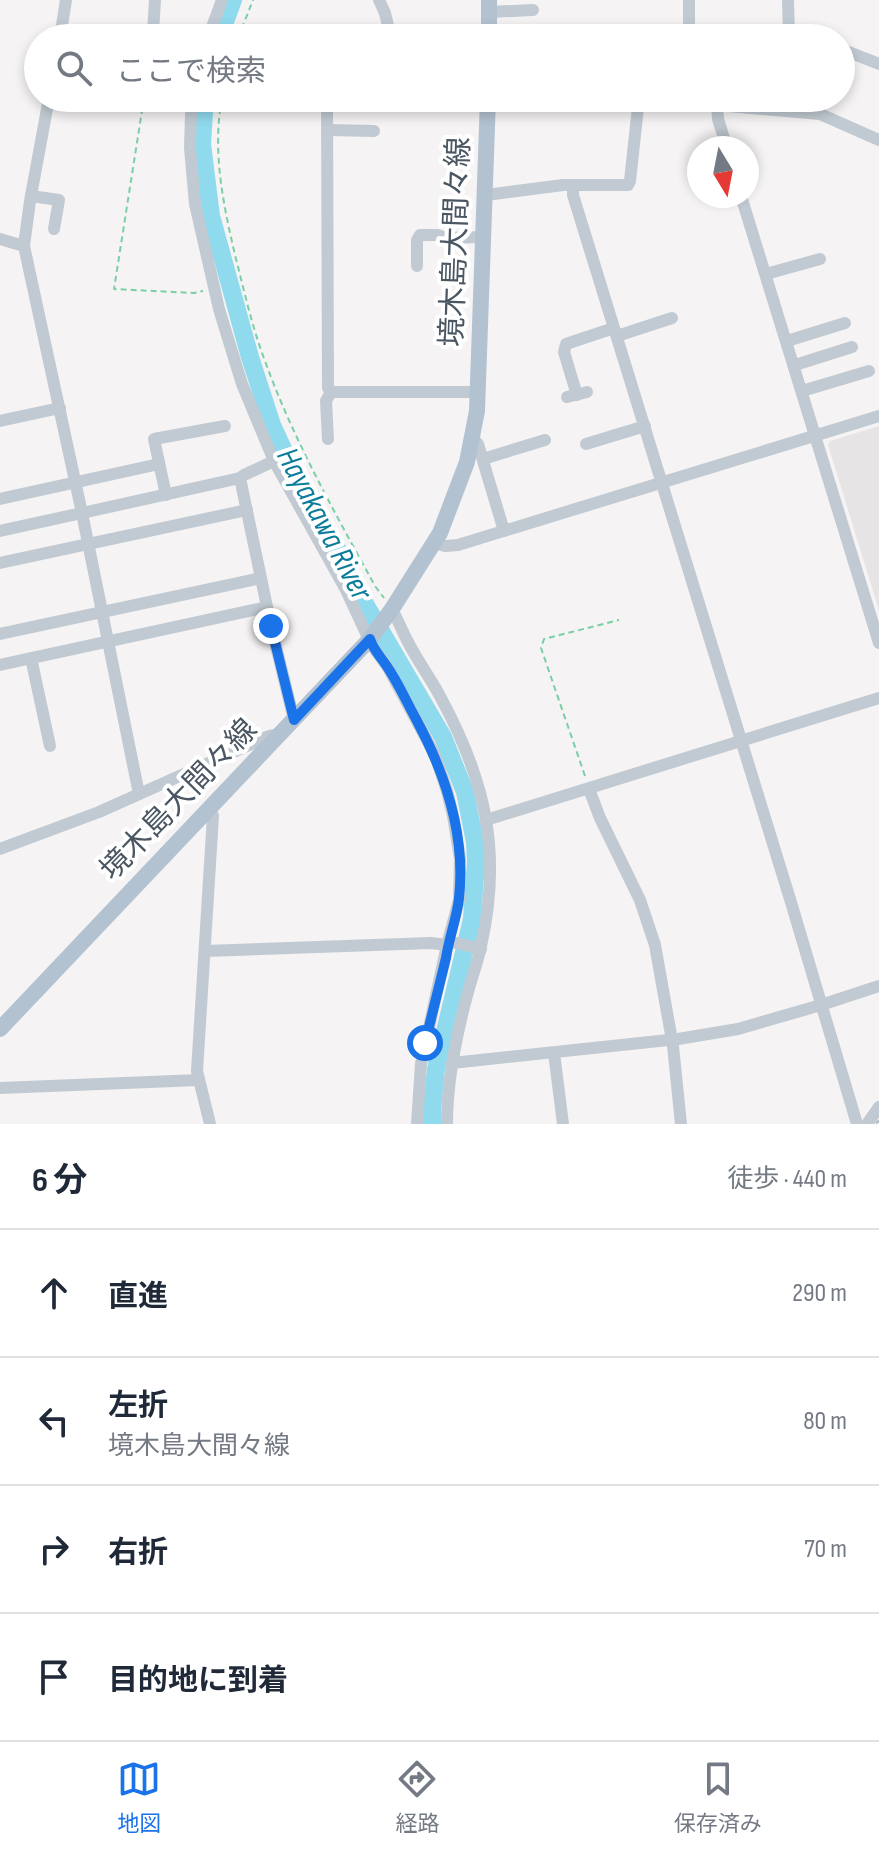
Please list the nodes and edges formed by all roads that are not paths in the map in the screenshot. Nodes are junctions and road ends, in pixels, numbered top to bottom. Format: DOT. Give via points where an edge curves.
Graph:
graph roads {
  1 [pos="66,0"];
  2 [pos="155,0"];
  3 [pos="222,0"];
  4 [pos="379,0"];
  5 [pos="689,0"];
  6 [pos="788,0"];
  7 [pos="489,6"];
  8 [pos="533,10"];
  9 [pos="62,24"];
  10 [pos="154,24"];
  11 [pos="213,24"];
  12 [pos="388,24"];
  13 [pos="689,24"];
  14 [pos="792,24"];
  15 [pos="855,55"];
  16 [pos="879,64"];
  17 [pos="46,112"];
  18 [pos="193,112"];
  19 [pos="327,112"];
  20 [pos="488,112"];
  21 [pos="637,112"];
  22 [pos="718,112"];
  23 [pos="814,112"];
  24 [pos="328,130"];
  25 [pos="374,131"];
  26 [pos="723,136"];
  27 [pos="879,140"];
  28 [pos="879,153"];
  29 [pos="573,185"];
  30 [pos="486,195"];
  31 [pos="31,196"];
  32 [pos="745,208"];
  33 [pos="54,229"];
  34 [pos="484,237"];
  35 [pos="0,239"];
  36 [pos="24,246"];
  37 [pos="820,259"];
  38 [pos="417,266"];
  39 [pos="766,274"];
  40 [pos="672,318"];
  41 [pos="845,323"];
  42 [pos="616,332"];
  43 [pos="787,341"];
  44 [pos="852,347"];
  45 [pos="795,365"];
  46 [pos="869,371"];
  47 [pos="802,391"];
  48 [pos="331,392"];
  49 [pos="478,392"];
  50 [pos="577,394"];
  51 [pos="60,408"];
  52 [pos="879,416"];
  53 [pos="0,421"];
  54 [pos="225,426"];
  55 [pos="645,426"];
  56 [pos="815,435"];
  57 [pos="472,438"];
  58 [pos="328,439"];
  59 [pos="545,440"];
  60 [pos="586,444"];
  61 [pos="483,459"];
  62 [pos="274,461"];
  63 [pos="159,464"];
  64 [pos="240,478"];
  65 [pos="76,481"];
  66 [pos="661,483"];
  67 [pos="166,495"];
  68 [pos="0,499"];
  69 [pos="247,510"];
  70 [pos="82,513"];
  71 [pos="0,531"];
  72 [pos="504,531"];
  73 [pos="435,543"];
  74 [pos="89,544"];
  75 [pos="0,563"];
  76 [pos="261,578"];
  77 [pos="267,607"];
  78 [pos="389,608"];
  79 [pos="103,612"];
  80 [pos="0,634"];
  81 [pos="371,637"];
  82 [pos="109,641"];
  83 [pos="879,643"];
  84 [pos="31,658"];
  85 [pos="0,665"];
  86 [pos="879,698"];
  87 [pos="294,720"];
  88 [pos="281,734"];
  89 [pos="742,741"];
  90 [pos="50,746"];
  91 [pos="589,789"];
  92 [pos="139,794"];
  93 [pos="209,808"];
  94 [pos="486,820"];
  95 [pos="0,849"];
  96 [pos="449,943"];
  97 [pos="479,949"];
  98 [pos="205,951"];
  99 [pos="879,986"];
  100 [pos="821,1005"];
  101 [pos="0,1029"];
  102 [pos="672,1039"];
  103 [pos="554,1053"];
  104 [pos="452,1063"];
  105 [pos="199,1080"];
  106 [pos="0,1088"];
  107 [pos="879,1107"];
  108 [pos="210,1124"];
  109 [pos="417,1124"];
  110 [pos="447,1124"];
  111 [pos="563,1124"];
  112 [pos="681,1124"];
  113 [pos="857,1124"];
  114 [pos="867,1124"];
  1 -- 9 [label="street"];
  2 -- 10 [label="street"];
  3 -- 11 [label="street"];
  4 -- 12 [label="street"];
  5 -- 13 [label="street"];
  6 -- 14 [label="street"];
  7 -- 8 [label="street"];
  15 -- 16 [label="street"];
  17 -- 31 [label="street"];
  18 -- 62 [label="street" via="192,187 213,288 230,350"];
  19 -- 24 [label="street"];
  20 -- 30 [label="main road, 境木島大間々線"];
  21 -- 29 [label="street" via="628,185"];
  22 -- 26 [label="street"];
  23 -- 27 [label="street"];
  24 -- 25 [label="street"];
  24 -- 48 [label="street"];
  27 -- 28 [label="street"];
  29 -- 30 [label="street"];
  29 -- 42 [label="street"];
  30 -- 34 [label="main road, 境木島大間々線"];
  31 -- 33 [label="street" via="59,200"];
  31 -- 36 [label="street"];
  32 -- 39 [label="street"];
  34 -- 38 [label="street" via="420,235"];
  34 -- 49 [label="main road, 境木島大間々線"];
  35 -- 36 [label="street"];
  36 -- 51 [label="street"];
  37 -- 39 [label="street"];
  39 -- 43 [label="street"];
  40 -- 42 [label="street"];
  41 -- 43 [label="street"];
  42 -- 50 [label="street" via="566,344"];
  42 -- 55 [label="street"];
  43 -- 45 [label="street"];
  44 -- 45 [label="street"];
  45 -- 47 [label="street"];
  46 -- 47 [label="street"];
  47 -- 56 [label="street"];
  48 -- 49 [label="street"];
  48 -- 58 [label="street" via="326,401"];
  49 -- 57 [label="main road, 境木島大間々線"];
  51 -- 53 [label="street"];
  51 -- 65 [label="street"];
  52 -- 56 [label="street"];
  54 -- 63 [label="street" via="154,439"];
  55 -- 60 [label="street"];
  55 -- 66 [label="street"];
  56 -- 66 [label="street"];
  56 -- 83 [label="street"];
  57 -- 61 [label="street"];
  57 -- 73 [label="main road, 境木島大間々線"];
  59 -- 61 [label="street"];
  61 -- 72 [label="street"];
  62 -- 64 [label="street"];
  62 -- 81 [label="street"];
  63 -- 65 [label="street"];
  63 -- 67 [label="street"];
  64 -- 67 [label="street"];
  64 -- 69 [label="street"];
  65 -- 68 [label="street"];
  65 -- 70 [label="street"];
  66 -- 72 [label="street"];
  66 -- 89 [label="street"];
  67 -- 70 [label="street"];
  69 -- 74 [label="street"];
  69 -- 76 [label="street"];
  70 -- 71 [label="street"];
  70 -- 74 [label="street"];
  72 -- 73 [label="street" via="458,545"];
  73 -- 78 [label="main road, 境木島大間々線"];
  74 -- 75 [label="street"];
  74 -- 79 [label="street"];
  76 -- 77 [label="street"];
  76 -- 79 [label="street"];
  77 -- 82 [label="street"];
  77 -- 87 [label="street"];
  78 -- 81 [label="main road, 境木島大間々線"];
  78 -- 94 [label="street" via="460,735"];
  79 -- 80 [label="street"];
  79 -- 82 [label="street"];
  81 -- 87 [label="main road, 境木島大間々線"];
  81 -- 96 [label="street" via="435,755 447,791 461,872"];
  82 -- 84 [label="street"];
  82 -- 92 [label="street"];
  84 -- 85 [label="street"];
  84 -- 90 [label="street"];
  86 -- 89 [label="street"];
  87 -- 88 [label="main road, 境木島大間々線"];
  88 -- 92 [label="street"];
  88 -- 93 [label="main road, 境木島大間々線"];
  89 -- 91 [label="street"];
  89 -- 100 [label="street"];
  91 -- 94 [label="street"];
  91 -- 102 [label="street" via="655,945"];
  92 -- 95 [label="street"];
  93 -- 98 [label="street" via="213,816"];
  93 -- 101 [label="main road, 境木島大間々線"];
  94 -- 97 [label="street" via="491,886"];
  96 -- 97 [label="street"];
  96 -- 98 [label="street"];
  96 -- 109 [label="street" via="421,1064"];
  97 -- 104 [label="street"];
  98 -- 105 [label="street"];
  99 -- 100 [label="street"];
  100 -- 102 [label="street" via="738,1029"];
  100 -- 113 [label="street"];
  102 -- 103 [label="street"];
  102 -- 112 [label="street"];
  103 -- 104 [label="street"];
  103 -- 111 [label="street"];
  104 -- 110 [label="street"];
  105 -- 106 [label="street"];
  105 -- 108 [label="street"];
  107 -- 114 [label="street"];
}
